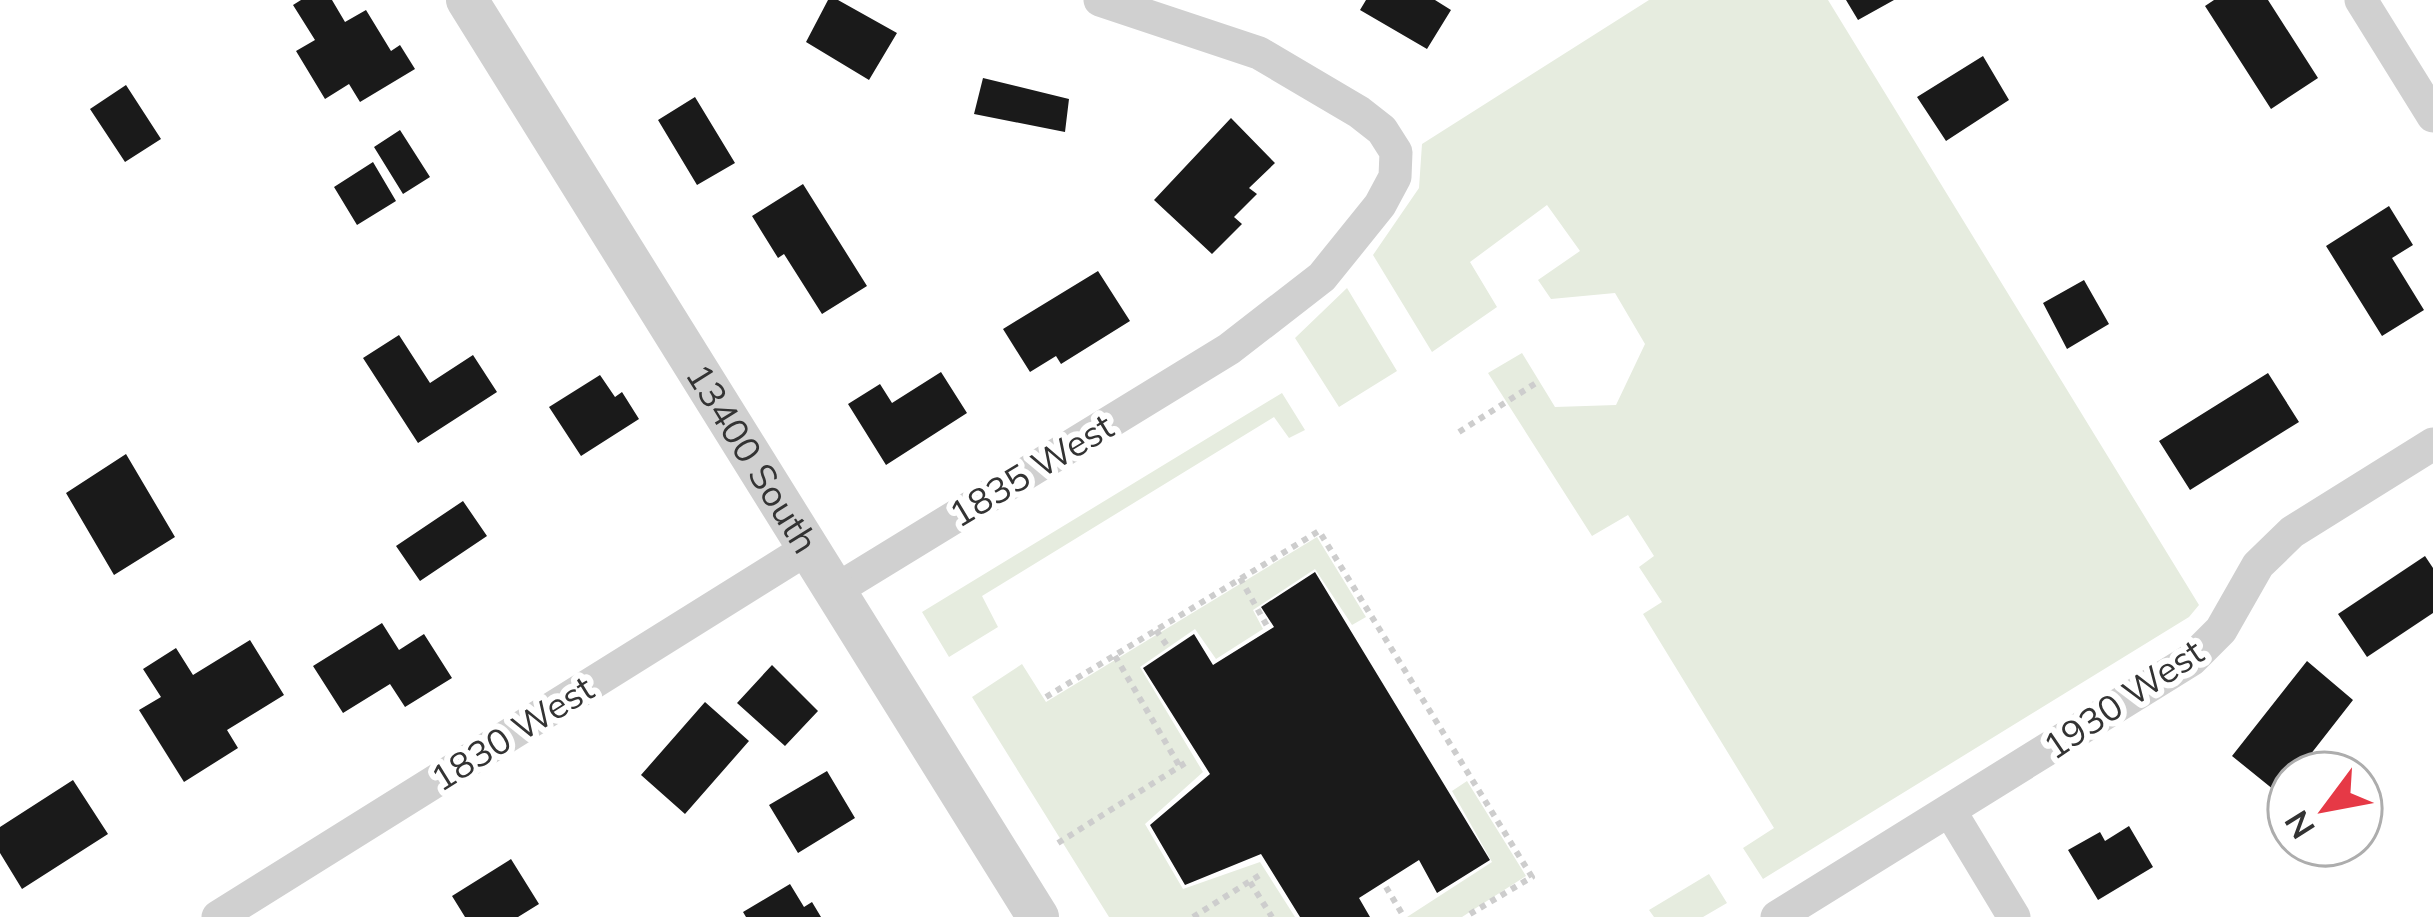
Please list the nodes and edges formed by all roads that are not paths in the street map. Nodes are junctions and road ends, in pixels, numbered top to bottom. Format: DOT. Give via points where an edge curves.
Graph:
graph roads {
  1 [pos="467,0"];
  2 [pos="1100,0"];
  3 [pos="2361,0"];
  4 [pos="2433,116"];
  5 [pos="2433,444"];
  6 [pos="807,549"];
  7 [pos="834,591"];
  8 [pos="1950,812"];
  9 [pos="218,917"];
  10 [pos="1038,917"];
  11 [pos="1777,917"];
  12 [pos="2014,917"];
  1 -- 6 [label="street, 13400 South"];
  2 -- 7 [label="street, 1835 West" via="1258,52 1359,112 1396,152 1395,177 1322,277 1229,349"];
  3 -- 4 [label="street"];
  5 -- 8 [label="street, 1930 West" via="2292,532 2258,565 2221,630 2192,660"];
  6 -- 7 [label="street, 13400 South"];
  6 -- 9 [label="street, 1830 West"];
  7 -- 10 [label="street, 13400 South"];
  8 -- 11 [label="street, 1930 West"];
  8 -- 12 [label="street"];
}
